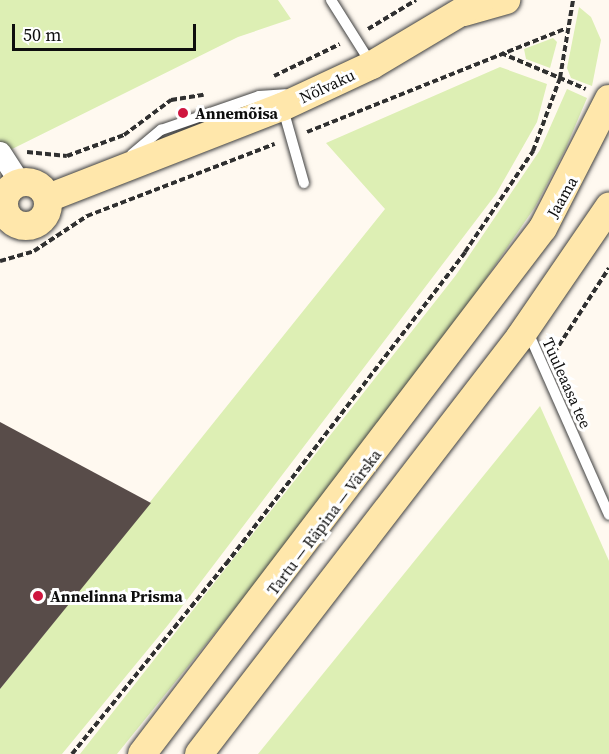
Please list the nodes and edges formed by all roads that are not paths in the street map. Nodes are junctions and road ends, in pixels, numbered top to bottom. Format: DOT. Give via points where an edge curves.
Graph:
graph roads {
  1 [pos="331,0"];
  2 [pos="506,0"];
  3 [pos="473,6"];
  4 [pos="372,65"];
  5 [pos="312,93"];
  6 [pos="600,95"];
  7 [pos="282,107"];
  8 [pos="3,154"];
  9 [pos="109,174"];
  10 [pos="19,181"];
  11 [pos="304,183"];
  12 [pos="48,198"];
  13 [pos="609,207"];
  14 [pos="3,213"];
  15 [pos="501,286"];
  16 [pos="526,328"];
  17 [pos="609,515"];
  18 [pos="142,754"];
  19 [pos="199,754"];
  1 -- 4 [label="lane"];
  2 -- 3 [label="main road, Nõlvaku"];
  3 -- 4 [label="main road, Nõlvaku"];
  4 -- 5 [label="main road, Nõlvaku"];
  5 -- 7 [label="main road, Nõlvaku"];
  5 -- 9 [label="lane" via="259,96 160,130"];
  6 -- 15 [label="main road, Jaama" via="576,173"];
  7 -- 9 [label="main road, Nõlvaku"];
  7 -- 11 [label="lane"];
  8 -- 10 [label="street"];
  9 -- 12 [label="main road, Nõlvaku"];
  10 -- 12 [label="main road" via="34,183"];
  10 -- 14 [label="main road" via="6,194"];
  12 -- 14 [label="main road" via="48,211 35,225 15,223"];
  13 -- 16 [label="main road"];
  15 -- 18 [label="main road, Tartu — Räpina — Värska"];
  16 -- 17 [label="lane, Tuuleaasa tee"];
  16 -- 19 [label="main road"];
}
